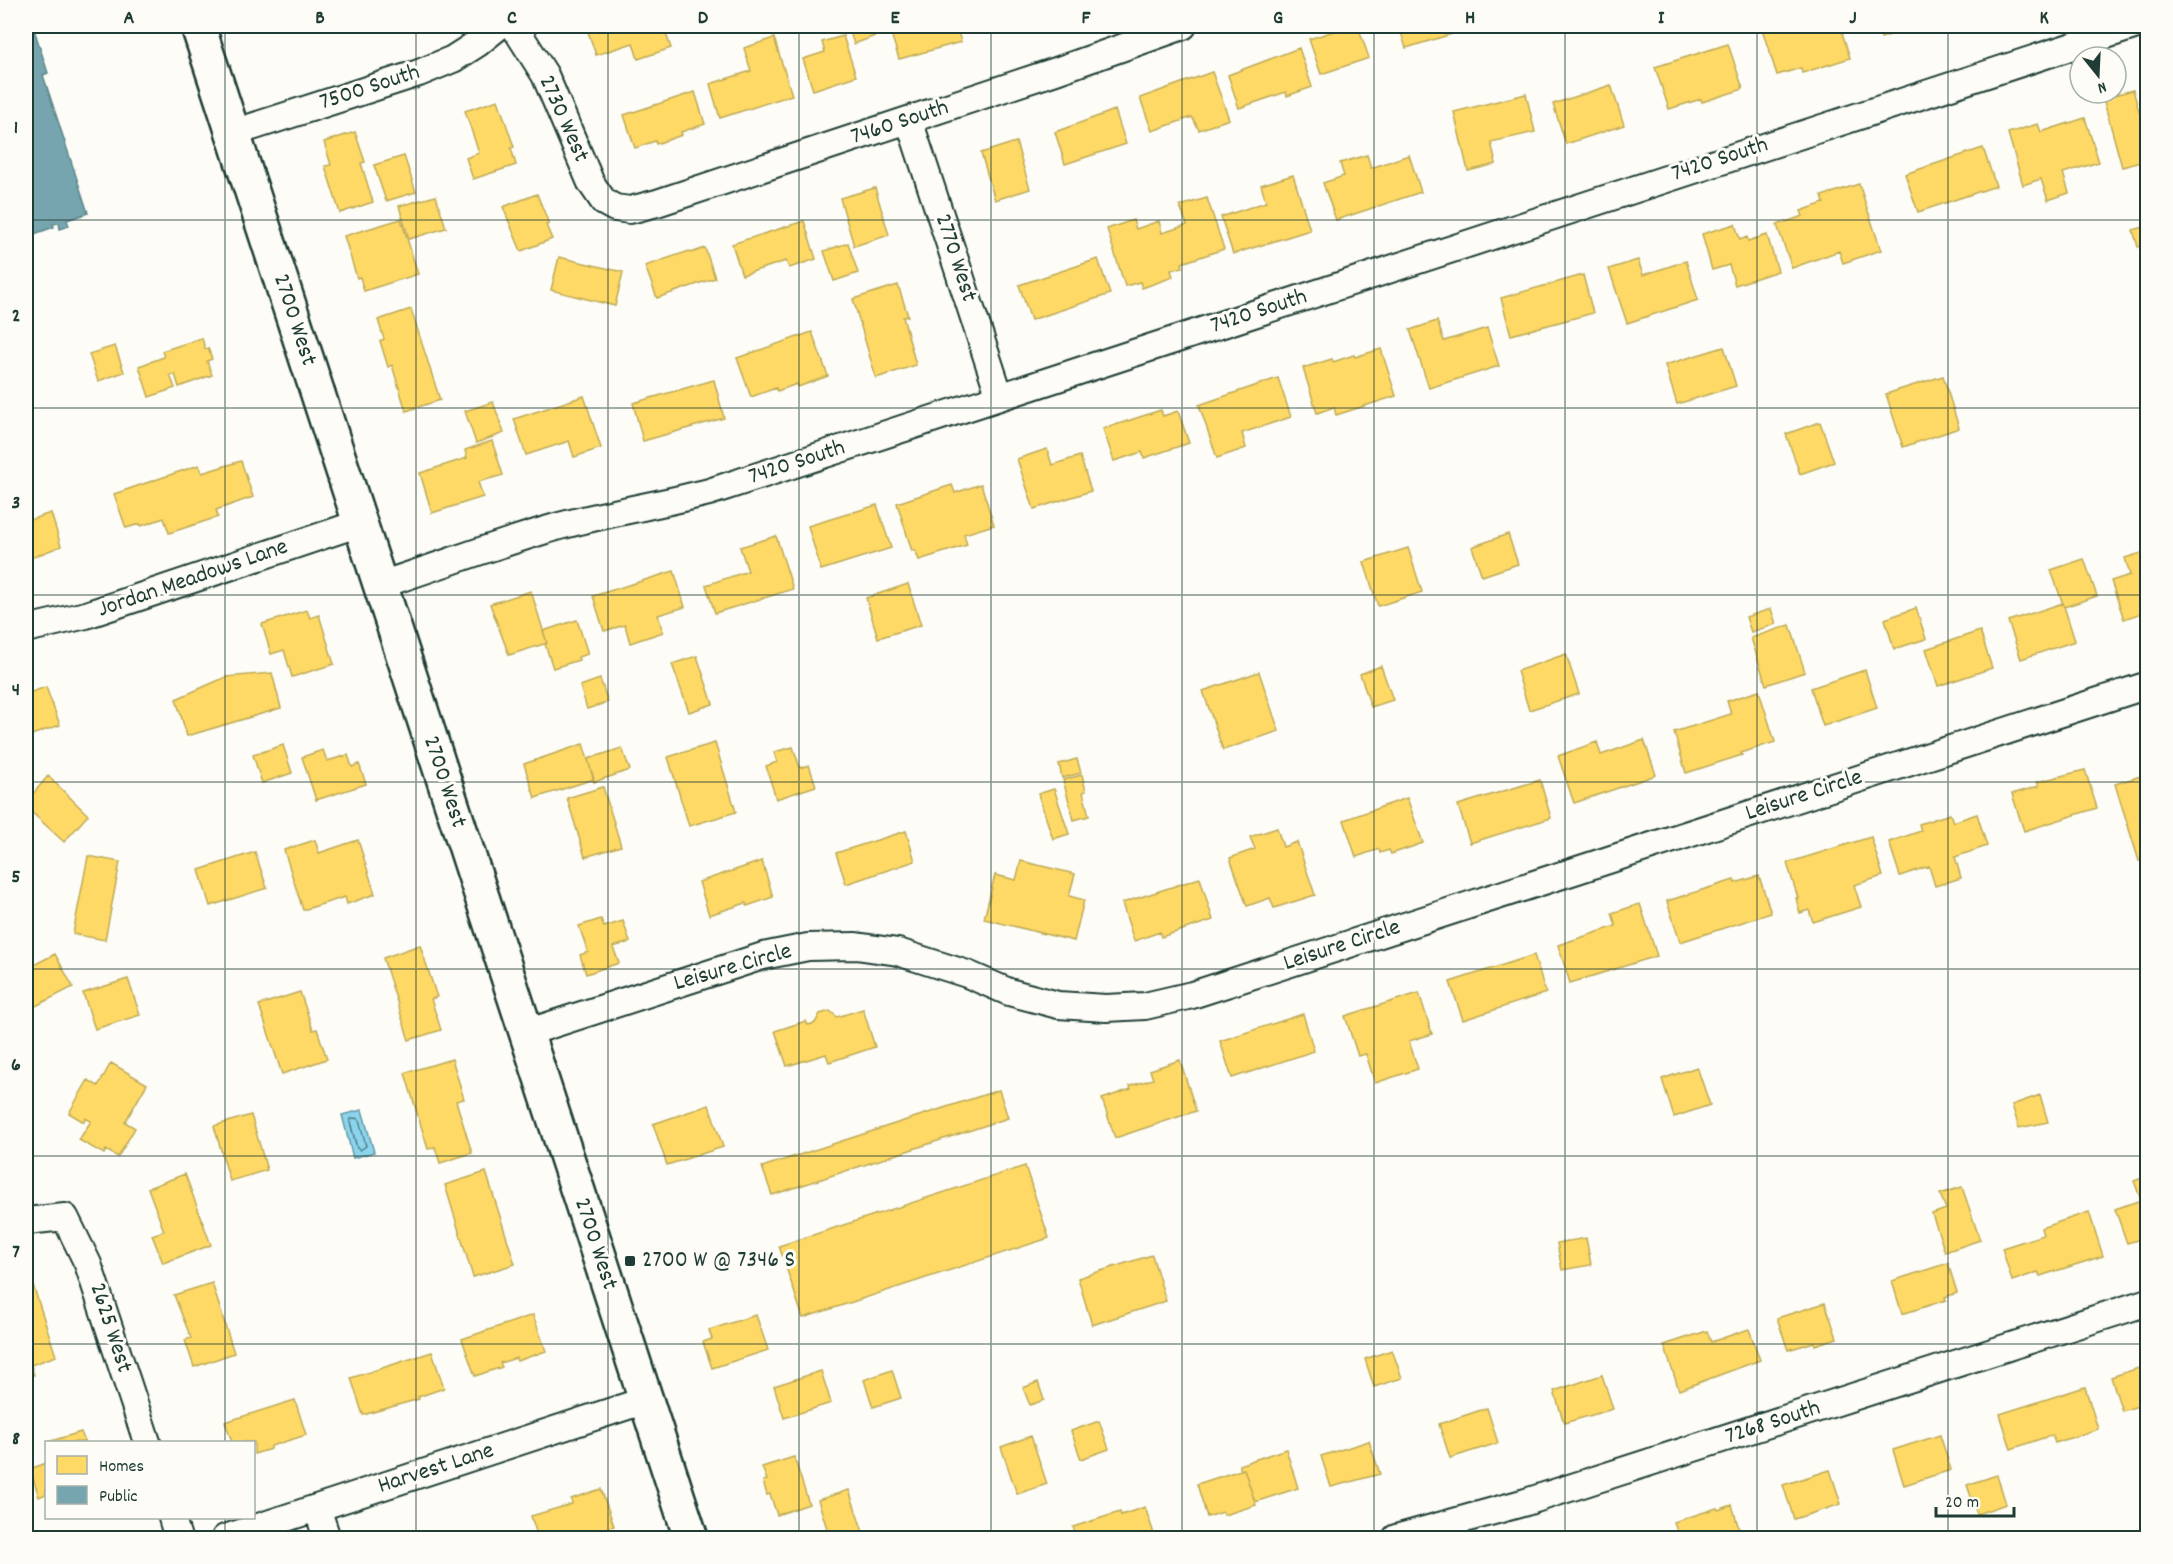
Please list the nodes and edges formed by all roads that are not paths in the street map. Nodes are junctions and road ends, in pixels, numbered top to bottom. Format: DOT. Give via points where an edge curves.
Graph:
graph roads {
  1 [pos="198,26"];
  2 [pos="500,26"];
  3 [pos="514,26"];
  4 [pos="1183,26"];
  5 [pos="2134,26"];
  6 [pos="909,120"];
  7 [pos="233,133"];
  8 [pos="615,208"];
  9 [pos="1000,397"];
  10 [pos="360,523"];
  11 [pos="380,585"];
  12 [pos="26,629"];
  13 [pos="2148,685"];
  14 [pos="526,1034"];
  15 [pos="26,1221"];
  16 [pos="2148,1302"];
  17 [pos="646,1400"];
  18 [pos="146,1441"];
  19 [pos="317,1508"];
  20 [pos="172,1519"];
  21 [pos="178,1539"];
  22 [pos="225,1539"];
  23 [pos="327,1539"];
  24 [pos="691,1539"];
  25 [pos="1396,1539"];
  1 -- 7 [label="main road, 2700 West"];
  2 -- 7 [label="street, 7500 South" via="453,59 419,73"];
  3 -- 8 [label="street, 2730 West" via="545,75 591,183 604,202"];
  4 -- 6 [label="street, 7460 South"];
  5 -- 9 [label="street, 7420 South"];
  6 -- 8 [label="street, 7460 South" via="657,203 630,210"];
  6 -- 9 [label="street, 2770 West"];
  7 -- 10 [label="main road, 2700 West"];
  9 -- 11 [label="street, 7420 South" via="709,492 553,528"];
  10 -- 11 [label="main road, 2700 West"];
  10 -- 12 [label="street, Jordan Meadows Lane" via="86,615"];
  11 -- 14 [label="main road, 2700 West"];
  13 -- 14 [label="street, Leisure Circle" via="1192,995 1146,1006 1058,1005 1009,992 898,952 856,946 808,947 763,956"];
  14 -- 17 [label="main road, 2700 West"];
  15 -- 18 [label="street, 2625 West" via="65,1217 88,1264"];
  16 -- 25 [label="street, 7268 South" via="1527,1502"];
  17 -- 19 [label="street, Harvest Lane"];
  17 -- 24 [label="main road, 2700 West"];
  19 -- 22 [label="street, Harvest Lane"];
  19 -- 23 [label="street"];
  20 -- 21 [label="street"];
}
